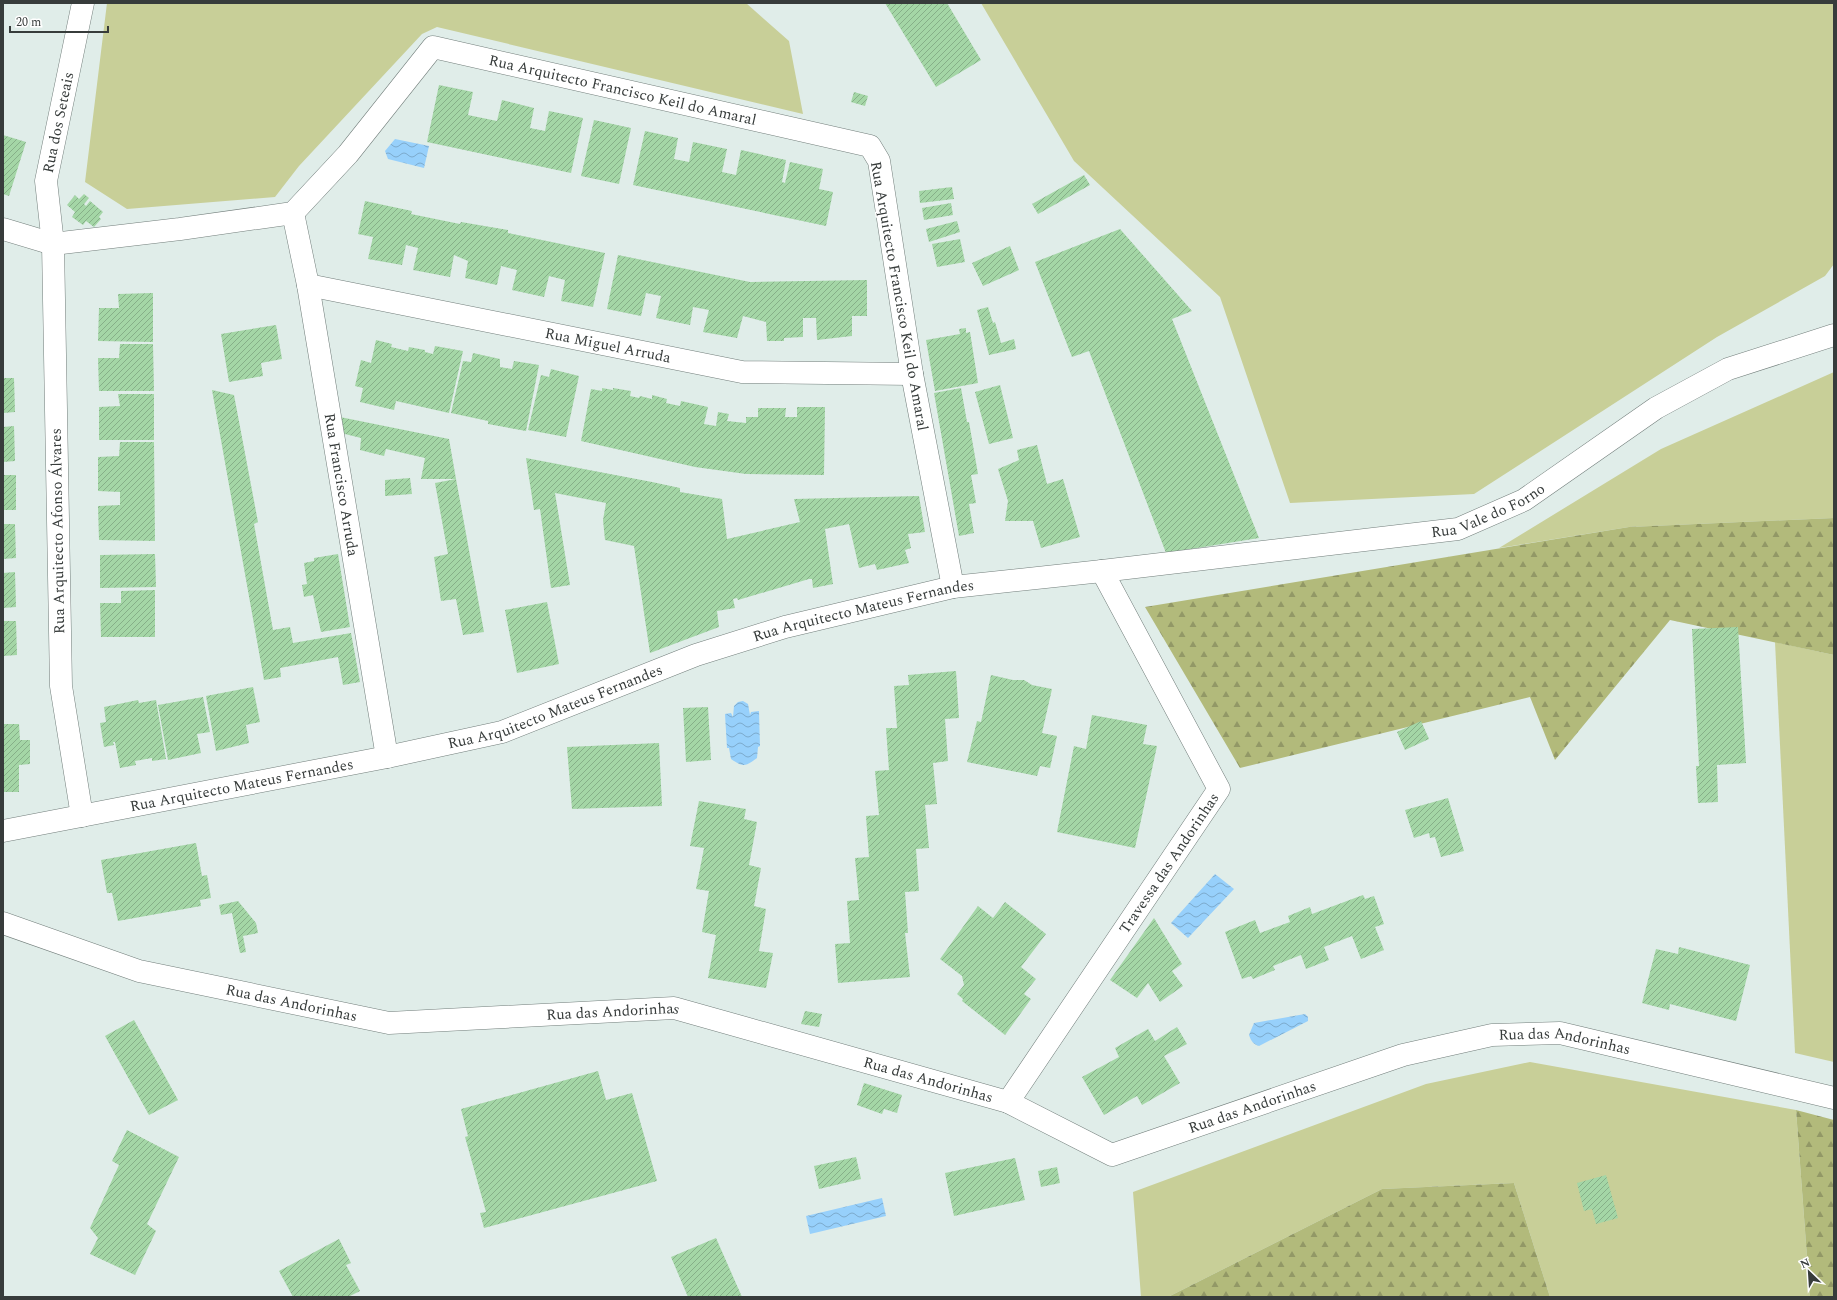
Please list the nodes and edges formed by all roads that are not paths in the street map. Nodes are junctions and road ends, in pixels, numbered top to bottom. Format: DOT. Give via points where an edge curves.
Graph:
graph roads {
  1 [pos="83,3"];
  2 [pos="294,212"];
  3 [pos="3,230"];
  4 [pos="53,244"];
  5 [pos="308,285"];
  6 [pos="1834,335"];
  7 [pos="912,374"];
  8 [pos="1102,571"];
  9 [pos="953,587"];
  10 [pos="387,757"];
  11 [pos="82,816"];
  12 [pos="3,831"];
  13 [pos="3,922"];
  14 [pos="1834,1098"];
  15 [pos="1008,1102"];
  1 -- 4 [label="street, Rua dos Seteais" via="46,181"];
  2 -- 4 [label="street"];
  2 -- 5 [label="street, Rua Francisco Arruda"];
  2 -- 7 [label="street, Rua Arquitecto Francisco Keil do Amaral" via="348,154 434,47 870,146 879,161"];
  3 -- 4 [label="street"];
  4 -- 11 [label="street, Rua Arquitecto Afonso Álvares" via="61,686"];
  5 -- 7 [label="street, Rua Miguel Arruda" via="742,372"];
  5 -- 10 [label="street, Rua Francisco Arruda"];
  6 -- 8 [label="street, Rua Vale do Forno" via="1728,369 1656,408 1524,500 1458,528"];
  7 -- 9 [label="street, Rua Arquitecto Francisco Keil do Amaral"];
  8 -- 9 [label="street, Rua Arquitecto Mateus Fernandes"];
  8 -- 15 [label="street, Travessa das Andorinhas" via="1219,789"];
  9 -- 10 [label="street, Rua Arquitecto Mateus Fernandes" via="785,627 696,655 502,732"];
  10 -- 11 [label="street, Rua Arquitecto Mateus Fernandes"];
  11 -- 12 [label="street, Rua Arquitecto Mateus Fernandes"];
  13 -- 15 [label="street, Rua das Andorinhas" via="139,971 389,1023 674,1008"];
  14 -- 15 [label="street, Rua das Andorinhas" via="1560,1033 1492,1036 1403,1055 1112,1155"];
}
